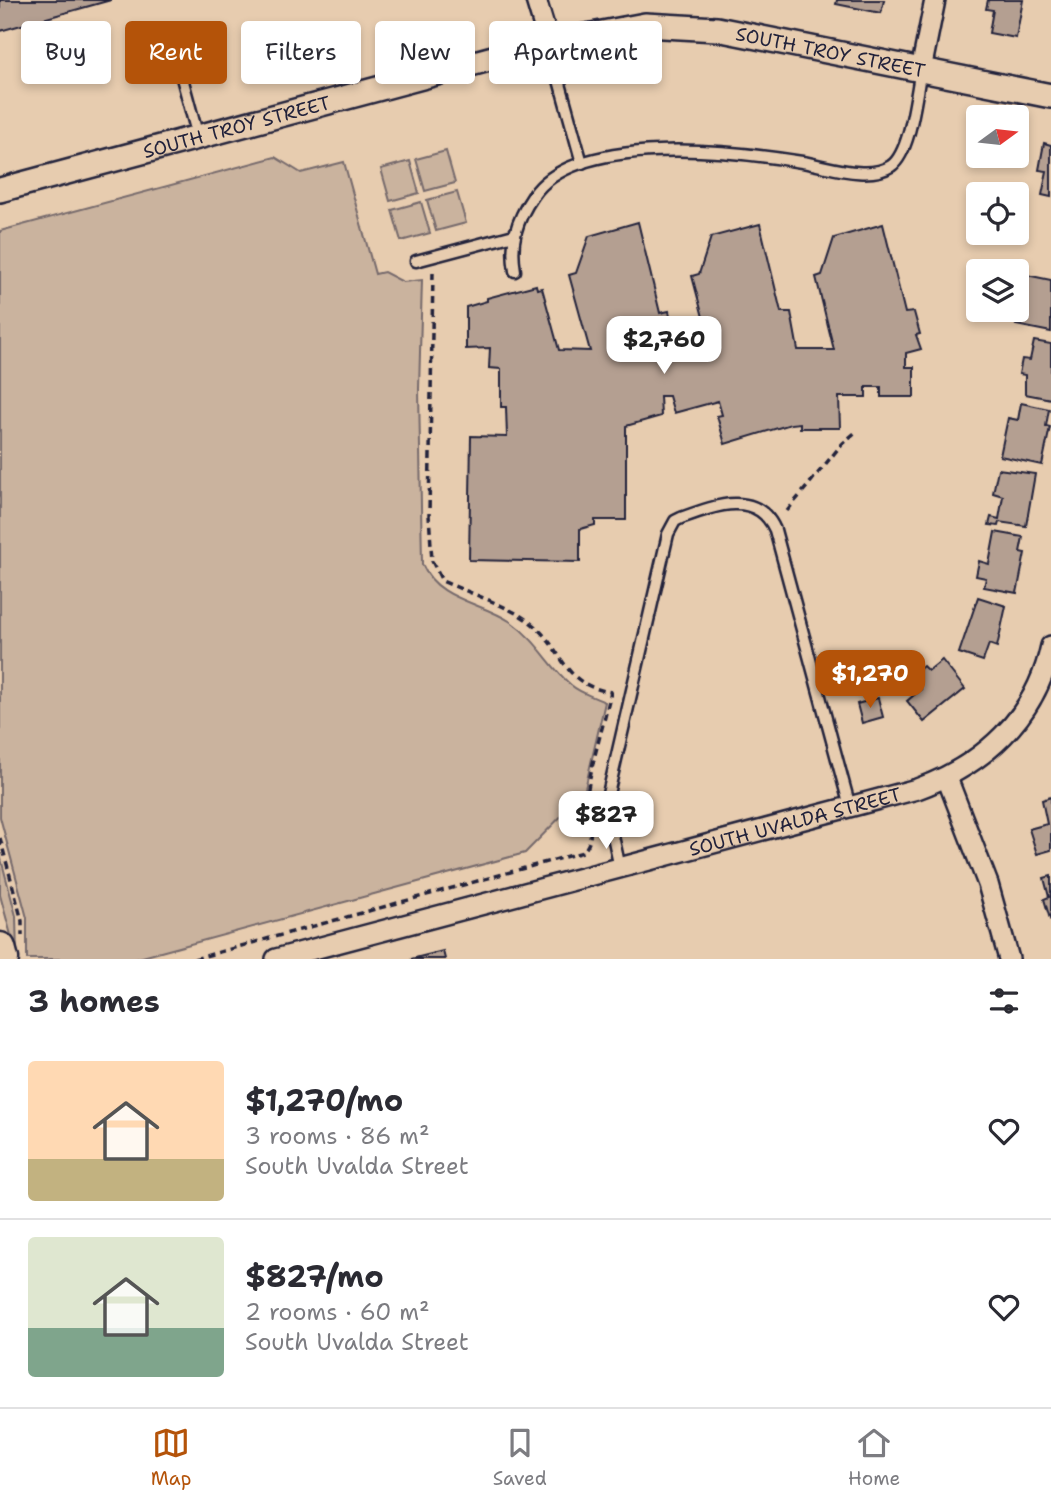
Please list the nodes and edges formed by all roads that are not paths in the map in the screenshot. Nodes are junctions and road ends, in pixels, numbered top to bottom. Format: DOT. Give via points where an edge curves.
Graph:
graph roads {
  1 [pos="536,0"];
  2 [pos="935,0"];
  3 [pos="542,21"];
  4 [pos="662,26"];
  5 [pos="489,59"];
  6 [pos="921,70"];
  7 [pos="184,84"];
  8 [pos="560,84"];
  9 [pos="1051,96"];
  10 [pos="198,137"];
  11 [pos="582,163"];
  12 [pos="0,190"];
  13 [pos="514,235"];
  14 [pos="416,261"];
  15 [pos="515,271"];
  16 [pos="1051,646"];
  17 [pos="947,778"];
  18 [pos="850,807"];
  19 [pos="621,868"];
  20 [pos="325,953"];
  21 [pos="276,959"];
  22 [pos="1009,959"];
  1 -- 3 [label="street"];
  2 -- 6 [label="street"];
  4 -- 6 [label="street, SOUTH TROY STREET" via="690,26"];
  5 -- 10 [label="street, SOUTH TROY STREET"];
  6 -- 9 [label="street, SOUTH TROY STREET"];
  6 -- 11 [label="lane" via="903,150 893,164 881,170 854,171 699,151 647,151"];
  7 -- 10 [label="lane"];
  8 -- 11 [label="lane"];
  10 -- 12 [label="street, SOUTH TROY STREET"];
  11 -- 13 [label="lane" via="544,181 523,209"];
  13 -- 14 [label="lane"];
  13 -- 15 [label="lane"];
  16 -- 17 [label="street, SOUTH UVALDA STREET" via="1039,683 1008,732 987,753"];
  17 -- 18 [label="street, SOUTH UVALDA STREET"];
  17 -- 22 [label="street" via="970,828"];
  18 -- 19 [label="street, SOUTH UVALDA STREET"];
  18 -- 19 [label="lane" via="777,535 767,515 756,506 738,503 675,521 668,534 608,794"];
  19 -- 20 [label="street, SOUTH UVALDA STREET"];
  20 -- 21 [label="street, SOUTH UVALDA STREET"];
}
